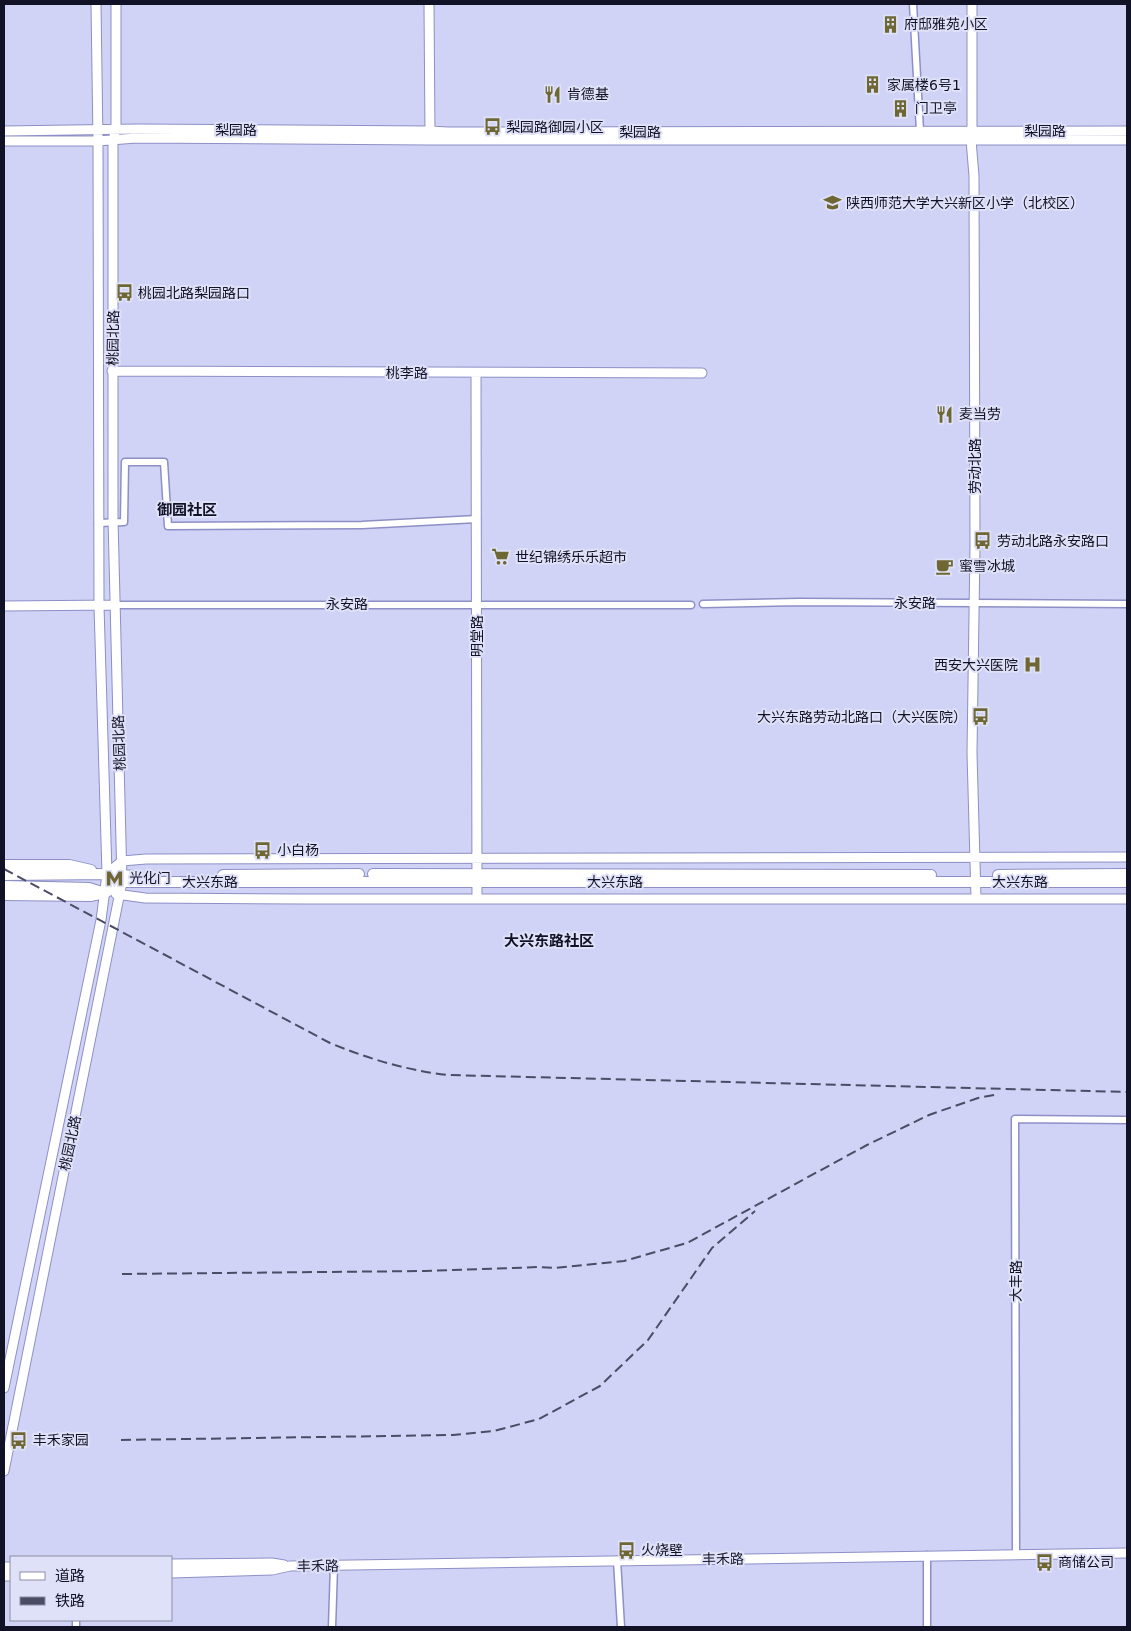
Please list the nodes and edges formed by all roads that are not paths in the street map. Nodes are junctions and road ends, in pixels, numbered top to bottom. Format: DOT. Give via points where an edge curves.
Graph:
graph roads {
  1 [pos="96,4"];
  2 [pos="116,4"];
  3 [pos="429,4"];
  4 [pos="913,4"];
  5 [pos="972,4"];
  6 [pos="116,129"];
  7 [pos="97,130"];
  8 [pos="4,131"];
  9 [pos="920,131"];
  10 [pos="1127,131"];
  11 [pos="430,136"];
  12 [pos="971,136"];
  13 [pos="113,140"];
  14 [pos="1127,140"];
  15 [pos="4,141"];
  16 [pos="98,141"];
  17 [pos="112,372"];
  18 [pos="476,373"];
  19 [pos="702,373"];
  20 [pos="477,519"];
  21 [pos="113,522"];
  22 [pos="98,523"];
  23 [pos="974,603"];
  24 [pos="477,604"];
  25 [pos="691,604"];
  26 [pos="703,604"];
  27 [pos="1127,604"];
  28 [pos="116,605"];
  29 [pos="4,606"];
  30 [pos="99,606"];
  31 [pos="975,857"];
  32 [pos="1127,857"];
  33 [pos="477,859"];
  34 [pos="122,861"];
  35 [pos="4,865"];
  36 [pos="106,874"];
  37 [pos="1127,874"];
  38 [pos="4,875"];
  39 [pos="477,878"];
  40 [pos="976,878"];
  41 [pos="122,879"];
  42 [pos="1127,882"];
  43 [pos="4,886"];
  44 [pos="106,893"];
  45 [pos="120,895"];
  46 [pos="4,896"];
  47 [pos="976,898"];
  48 [pos="1127,898"];
  49 [pos="477,899"];
  50 [pos="1127,1120"];
  51 [pos="4,1388"];
  52 [pos="4,1471"];
  53 [pos="1127,1553"];
  54 [pos="928,1555"];
  55 [pos="1016,1555"];
  56 [pos="617,1560"];
  57 [pos="172,1564"];
  58 [pos="290,1566"];
  59 [pos="334,1566"];
  60 [pos="172,1572"];
  61 [pos="332,1627"];
  62 [pos="622,1627"];
  63 [pos="927,1627"];
  1 -- 7 [label="main road, 桃园北路"];
  2 -- 6 [label="main road, 桃园北路"];
  3 -- 11 [label="main road"];
  4 -- 9 [label="street"];
  5 -- 12 [label="main road, 劳动北路"];
  6 -- 7 [label="main road, 梨园路"];
  6 -- 11 [label="main road, 梨园路"];
  6 -- 13 [label="main road, 桃园北路"];
  7 -- 8 [label="main road, 梨园路"];
  7 -- 16 [label="main road, 桃园北路"];
  9 -- 11 [label="main road, 梨园路" via="448,132"];
  9 -- 12 [label="main road, 梨园路"];
  10 -- 12 [label="main road, 梨园路"];
  11 -- 12 [label="main road, 梨园路"];
  11 -- 13 [label="main road, 梨园路"];
  12 -- 14 [label="main road, 梨园路"];
  12 -- 23 [label="main road, 劳动北路" via="974,176"];
  13 -- 16 [label="main road, 梨园路"];
  13 -- 17 [label="main road, 桃园北路"];
  15 -- 16 [label="main road, 梨园路"];
  16 -- 22 [label="main road, 桃园北路"];
  17 -- 18 [label="main road, 桃李路"];
  17 -- 21 [label="main road, 桃园北路"];
  18 -- 19 [label="main road, 桃李路"];
  18 -- 20 [label="main road, 明堂路"];
  20 -- 21 [label="street" via="362,525 168,526 164,462 125,462 124,522"];
  20 -- 24 [label="main road, 明堂路"];
  21 -- 22 [label="street"];
  21 -- 28 [label="main road, 桃园北路"];
  22 -- 30 [label="main road, 桃园北路"];
  23 -- 26 [label="street, 永安路"];
  23 -- 27 [label="street, 永安路"];
  23 -- 31 [label="main road, 劳动北路" via="972,753"];
  24 -- 25 [label="street, 永安路"];
  24 -- 28 [label="street, 永安路"];
  24 -- 33 [label="main road, 明堂路"];
  28 -- 30 [label="main road, 永安路"];
  28 -- 34 [label="main road, 桃园北路"];
  29 -- 30 [label="main road, 永安路"];
  30 -- 36 [label="main road, 桃园北路"];
  31 -- 32 [label="main road"];
  31 -- 33 [label="main road"];
  31 -- 40 [label="main road, 劳动北路"];
  33 -- 34 [label="main road"];
  33 -- 39 [label="main road, 明堂路"];
  34 -- 36 [label="main road"];
  34 -- 41 [label="main road, 桃园北路"];
  35 -- 36 [label="main road, 大兴东路" via="69,865"];
  36 -- 38 [label="main road, 大兴东路"];
  36 -- 41 [label="main road, 大兴东路"];
  36 -- 44 [label="main road, 桃园北路"];
  37 -- 40 [label="main road, 大兴东路"];
  39 -- 40 [label="main road, 大兴东路"];
  39 -- 41 [label="main road, 大兴东路"];
  39 -- 49 [label="main road, 明堂路"];
  40 -- 42 [label="main road, 大兴东路"];
  40 -- 47 [label="main road, 劳动北路"];
  41 -- 44 [label="main road"];
  41 -- 45 [label="main road, 桃园北路"];
  43 -- 44 [label="main road" via="89,888"];
  44 -- 45 [label="main road"];
  44 -- 46 [label="main road" via="90,896"];
  44 -- 51 [label="main road, 桃园北路"];
  45 -- 49 [label="main road" via="146,898"];
  45 -- 52 [label="main road, 桃园北路"];
  47 -- 48 [label="main road"];
  47 -- 49 [label="main road"];
  50 -- 55 [label="street, 大丰路" via="1015,1119"];
  53 -- 55 [label="main road, 丰禾路"];
  54 -- 55 [label="main road, 丰禾路"];
  54 -- 56 [label="main road, 丰禾路"];
  54 -- 63 [label="street"];
  56 -- 59 [label="main road, 丰禾路"];
  56 -- 62 [label="street"];
  57 -- 58 [label="main road, 丰禾路" via="272,1563"];
  58 -- 59 [label="main road, 丰禾路"];
  58 -- 60 [label="main road, 丰禾路" via="272,1570"];
  59 -- 61 [label="street"];
}
